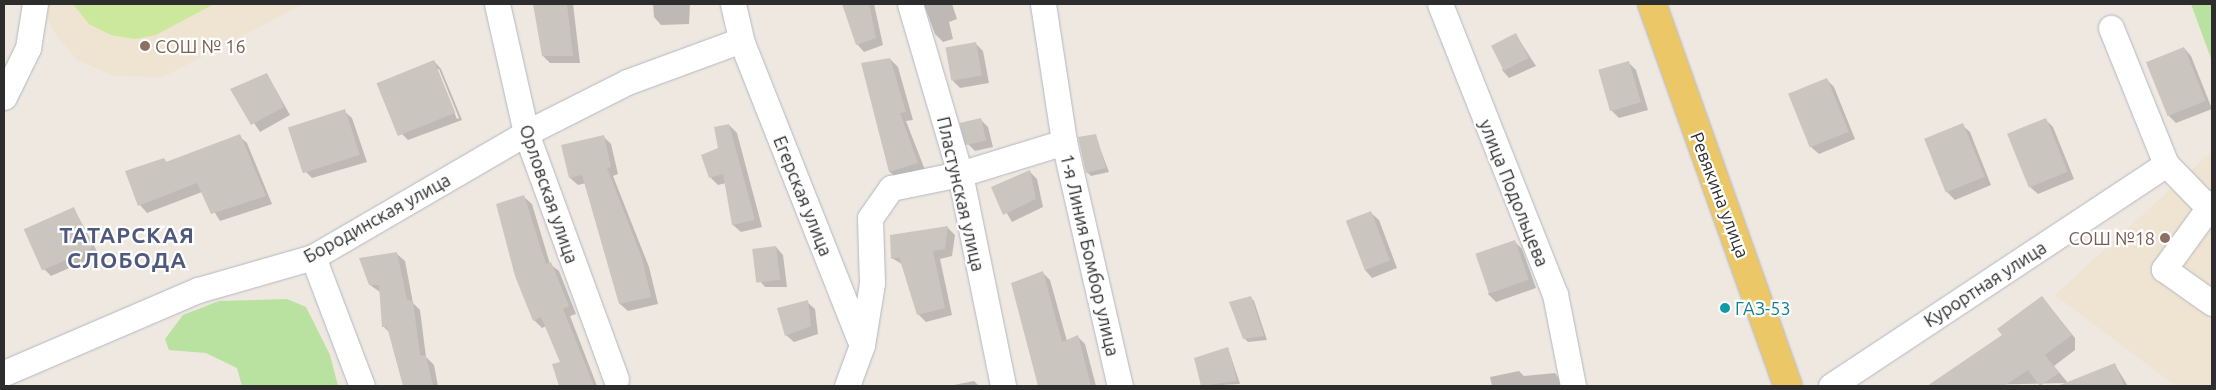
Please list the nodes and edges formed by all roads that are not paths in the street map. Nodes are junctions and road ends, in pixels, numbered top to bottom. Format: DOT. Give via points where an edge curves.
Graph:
graph roads {
  1 [pos="35,4"];
  2 [pos="497,4"];
  3 [pos="733,4"];
  4 [pos="910,4"];
  5 [pos="1043,4"];
  6 [pos="1440,4"];
  7 [pos="1652,4"];
  8 [pos="2111,28"];
  9 [pos="741,40"];
  10 [pos="4,97"];
  11 [pos="526,133"];
  12 [pos="1064,142"];
  13 [pos="2166,164"];
  14 [pos="960,174"];
  15 [pos="2210,206"];
  16 [pos="313,258"];
  17 [pos="2212,303"];
  18 [pos="862,345"];
  19 [pos="4,374"];
  20 [pos="616,379"];
  21 [pos="362,386"];
  22 [pos="847,386"];
  23 [pos="1003,386"];
  24 [pos="1120,386"];
  25 [pos="1573,386"];
  26 [pos="1788,386"];
  27 [pos="1831,386"];
  1 -- 10 [label="street" via="28,48"];
  2 -- 11 [label="street, Орловская улица"];
  3 -- 9 [label="street, Егерская улица"];
  4 -- 14 [label="street, Пластунская улица"];
  5 -- 12 [label="street"];
  6 -- 25 [label="street, улица Подольцева" via="1555,294"];
  7 -- 26 [label="main road, Ревякина улица"];
  8 -- 13 [label="street"];
  9 -- 11 [label="street, Бородинская улица" via="627,82"];
  9 -- 18 [label="street, Егерская улица"];
  11 -- 16 [label="street, Бородинская улица"];
  11 -- 20 [label="street, Орловская улица"];
  12 -- 14 [label="street, 1-я Линия Бомбор улица"];
  12 -- 24 [label="street, 1-я Линия Бомбор улица"];
  13 -- 15 [label="street"];
  13 -- 27 [label="street, Курортная улица"];
  14 -- 18 [label="street, 1-я Линия Бомбор улица" via="891,188 870,218 872,283"];
  14 -- 23 [label="street, Пластунская улица"];
  15 -- 17 [label="street" via="2164,269"];
  16 -- 19 [label="street, Бородинская улица" via="198,290"];
  16 -- 21 [label="street"];
  18 -- 22 [label="street"];
}
